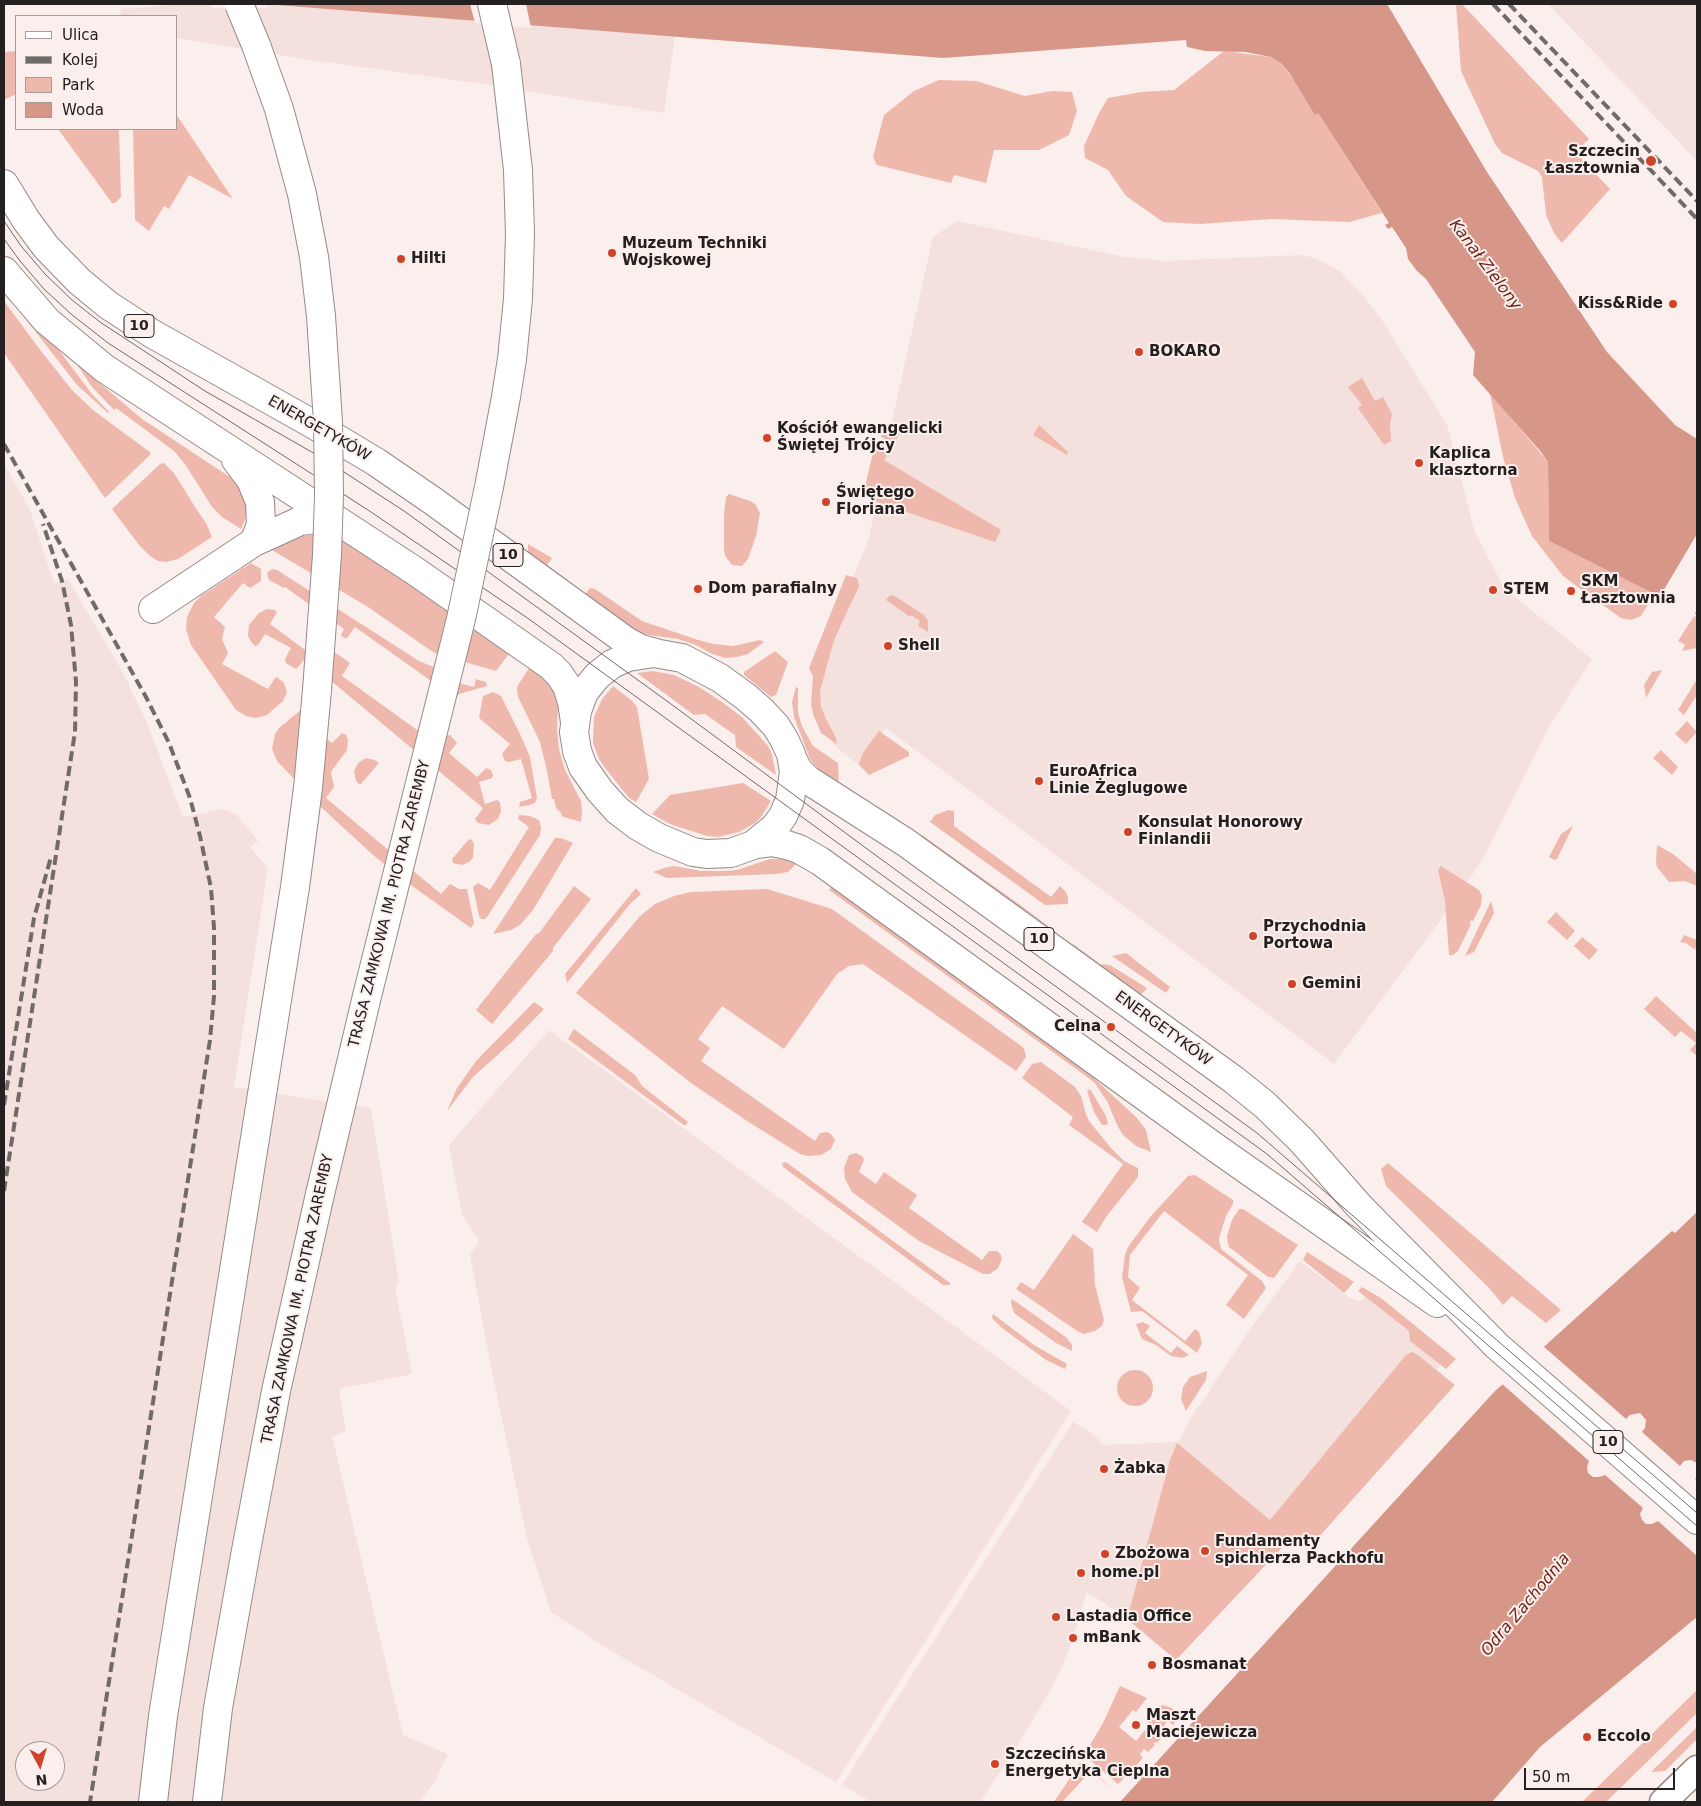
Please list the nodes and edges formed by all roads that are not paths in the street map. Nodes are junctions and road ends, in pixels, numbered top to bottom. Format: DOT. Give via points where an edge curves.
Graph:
graph roads {
  1 [pos="239,4"];
  2 [pos="492,4"];
  3 [pos="4,184"];
  4 [pos="4,272"];
  5 [pos="210,438"];
  6 [pos="337,520"];
  7 [pos="254,542"];
  8 [pos="154,609"];
  9 [pos="656,653"];
  10 [pos="575,722"];
  11 [pos="792,758"];
  12 [pos="756,844"];
  13 [pos="1497,1346"];
  14 [pos="1697,1520"];
  15 [pos="1697,1769"];
  16 [pos="153,1802"];
  17 [pos="207,1802"];
  18 [pos="1663,1802"];
  1 -- 16 [label="main road, bridge" via="279,109 310,237 321,316 326,388 329,458 327,545 314,735 302,844 163,1716"];
  2 -- 17 [label="main road, TRASA ZAMKOWA IM. PIOTRA ZAREMBY, bridge" via="506,64 518,170 520,225 518,299 506,397 461,619 366,996 278,1382 218,1708"];
  3 -- 9 [label="main road, ENERGETYKÓW / 10" via="46,246 78,280 108,304 151,333 376,462 626,641"];
  4 -- 5 [label="main road" via="39,312 81,350"];
  5 -- 6 [label="main road"];
  5 -- 7 [label="main road" via="235,459 255,488 262,518"];
  6 -- 7 [label="main road" via="300,521"];
  6 -- 10 [label="main road" via="552,666 567,686"];
  7 -- 8 [label="main road"];
  9 -- 10 [label="main road" via="628,657 596,676 584,692"];
  9 -- 11 [label="main road" via="694,664 746,697 778,729"];
  10 -- 12 [label="main road" via="577,751 588,775 613,806 638,826 693,852 731,853"];
  11 -- 12 [label="main road" via="793,786 788,807 772,831"];
  11 -- 13 [label="main road, ENERGETYKÓW / 10" via="808,780 905,842 1265,1105"];
  12 -- 13 [label="main road, ENERGETYKÓW / 10" via="772,842 787,845 820,861 1216,1148"];
  13 -- 14 [label="main road, ENERGETYKÓW / 10"];
  15 -- 18 [label="street"];
}
